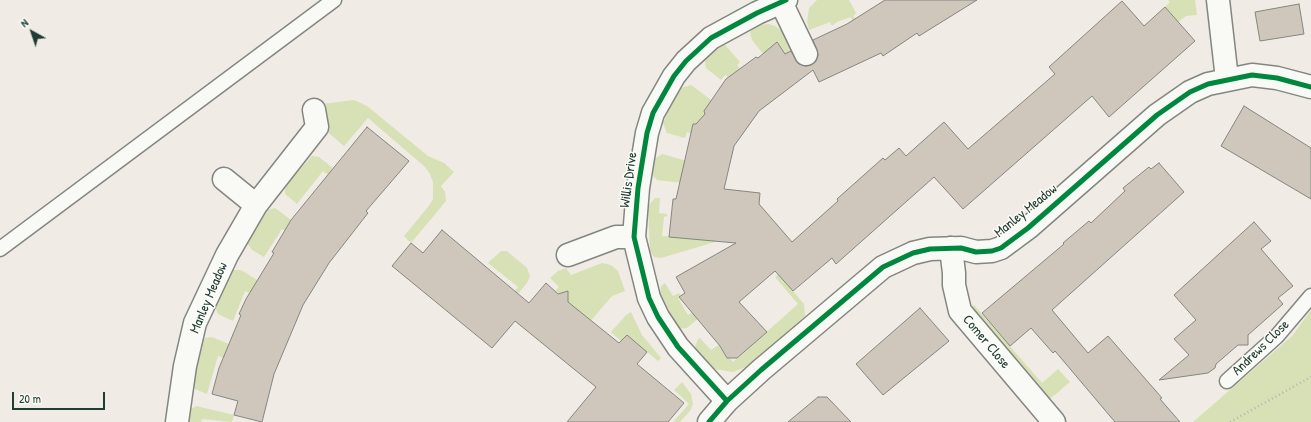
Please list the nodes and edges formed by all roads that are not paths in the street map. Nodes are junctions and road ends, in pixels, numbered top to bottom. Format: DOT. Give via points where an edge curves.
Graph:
graph roads {
  1 [pos="334,0"];
  2 [pos="1218,0"];
  3 [pos="784,1"];
  4 [pos="806,54"];
  5 [pos="1227,79"];
  6 [pos="1311,87"];
  7 [pos="314,110"];
  8 [pos="224,179"];
  9 [pos="256,205"];
  10 [pos="634,237"];
  11 [pos="951,248"];
  12 [pos="0,249"];
  13 [pos="568,255"];
  14 [pos="1311,296"];
  15 [pos="1227,381"];
  16 [pos="727,401"];
  17 [pos="177,422"];
  18 [pos="709,422"];
  19 [pos="1054,422"];
  1 -- 12 [label="lane"];
  2 -- 5 [label="street"];
  3 -- 4 [label="street, Willis Drive"];
  3 -- 10 [label="street, Willis Drive" via="756,12 710,38 674,76 653,113 647,133 638,188"];
  5 -- 6 [label="street, Manley Meadow" via="1252,75 1277,78"];
  5 -- 11 [label="street, Manley Meadow" via="1208,84 1173,102 1028,228 1001,248 976,252"];
  7 -- 9 [label="street, Manley Meadow" via="317,127"];
  8 -- 9 [label="street"];
  9 -- 17 [label="street, Manley Meadow" via="227,254 195,323 185,366"];
  10 -- 13 [label="street" via="616,237"];
  10 -- 16 [label="street, Willis Drive" via="649,298 658,317 678,347"];
  11 -- 16 [label="street, Manley Meadow" via="913,253 883,267"];
  11 -- 19 [label="street, Comer Close" via="954,285 960,311"];
  14 -- 15 [label="lane, Andrews Close" via="1277,336"];
  16 -- 18 [label="street, Manley Meadow"];
}
